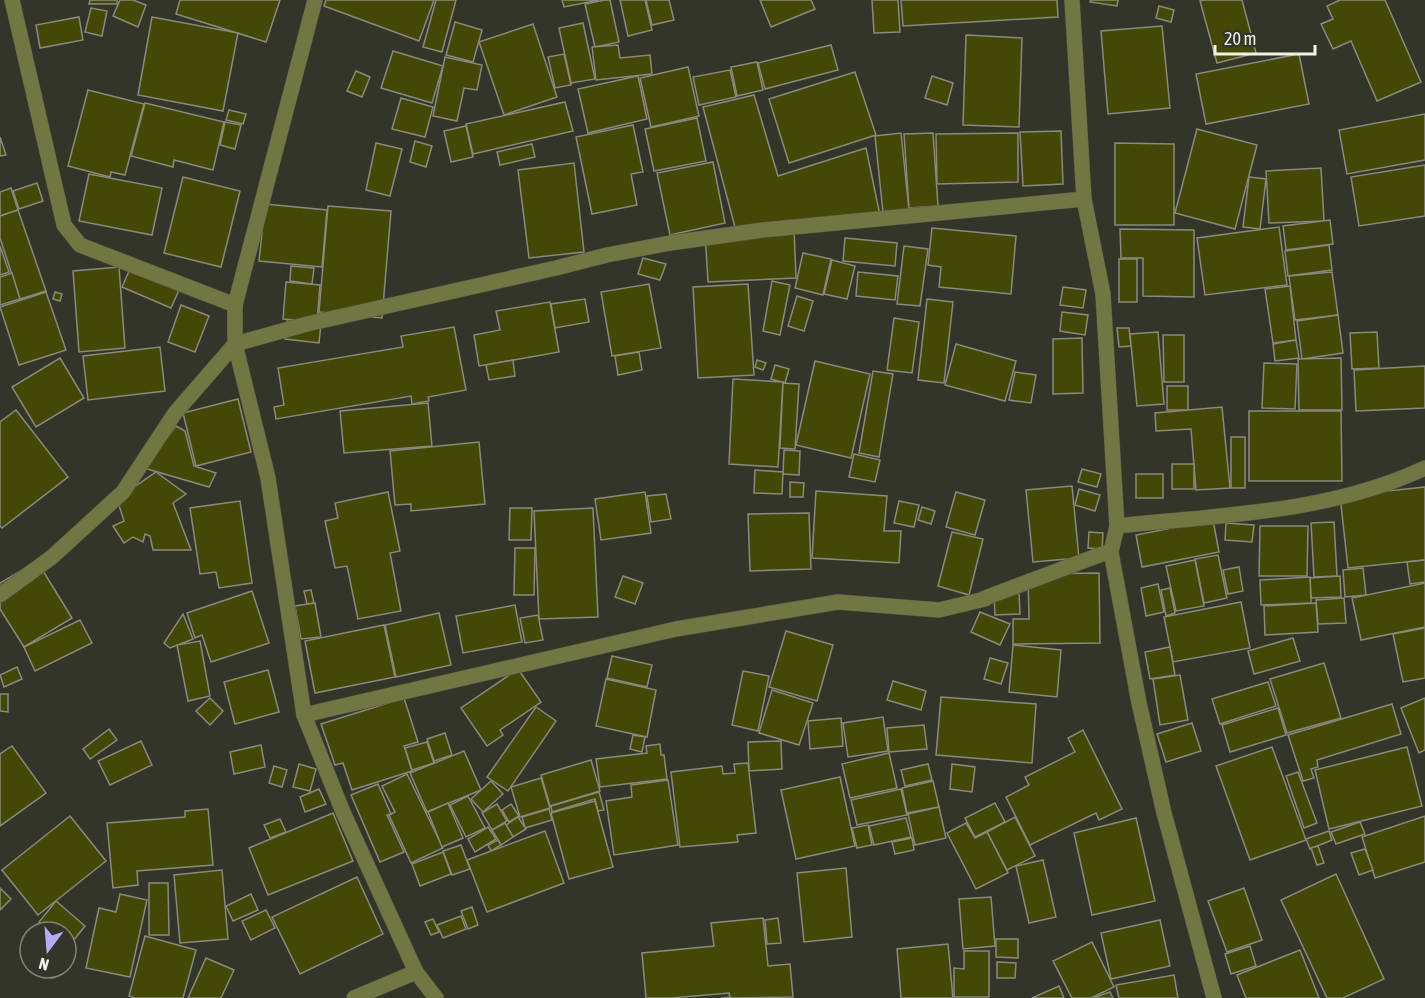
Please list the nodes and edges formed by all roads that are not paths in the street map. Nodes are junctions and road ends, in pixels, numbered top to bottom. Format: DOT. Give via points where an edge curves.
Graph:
graph roads {
  1 [pos="12,0"];
  2 [pos="315,0"];
  3 [pos="1072,0"];
  4 [pos="1084,199"];
  5 [pos="235,304"];
  6 [pos="235,344"];
  7 [pos="1425,468"];
  8 [pos="1117,526"];
  9 [pos="1111,552"];
  10 [pos="0,596"];
  11 [pos="303,715"];
  12 [pos="416,972"];
  13 [pos="354,998"];
  14 [pos="436,998"];
  15 [pos="1214,998"];
  1 -- 5 [label="street" via="64,225 80,245"];
  2 -- 5 [label="street"];
  3 -- 4 [label="street"];
  4 -- 6 [label="street" via="670,243 307,324"];
  4 -- 8 [label="street" via="1103,294"];
  5 -- 6 [label="street"];
  6 -- 10 [label="street" via="175,413 123,492 52,557"];
  6 -- 11 [label="street" via="268,478"];
  7 -- 8 [label="street" via="1350,496 1289,508"];
  8 -- 9 [label="street"];
  9 -- 11 [label="street" via="985,599 939,610 838,602 676,629"];
  9 -- 15 [label="street" via="1164,813"];
  11 -- 12 [label="street"];
  12 -- 13 [label="street"];
  12 -- 14 [label="street"];
}
